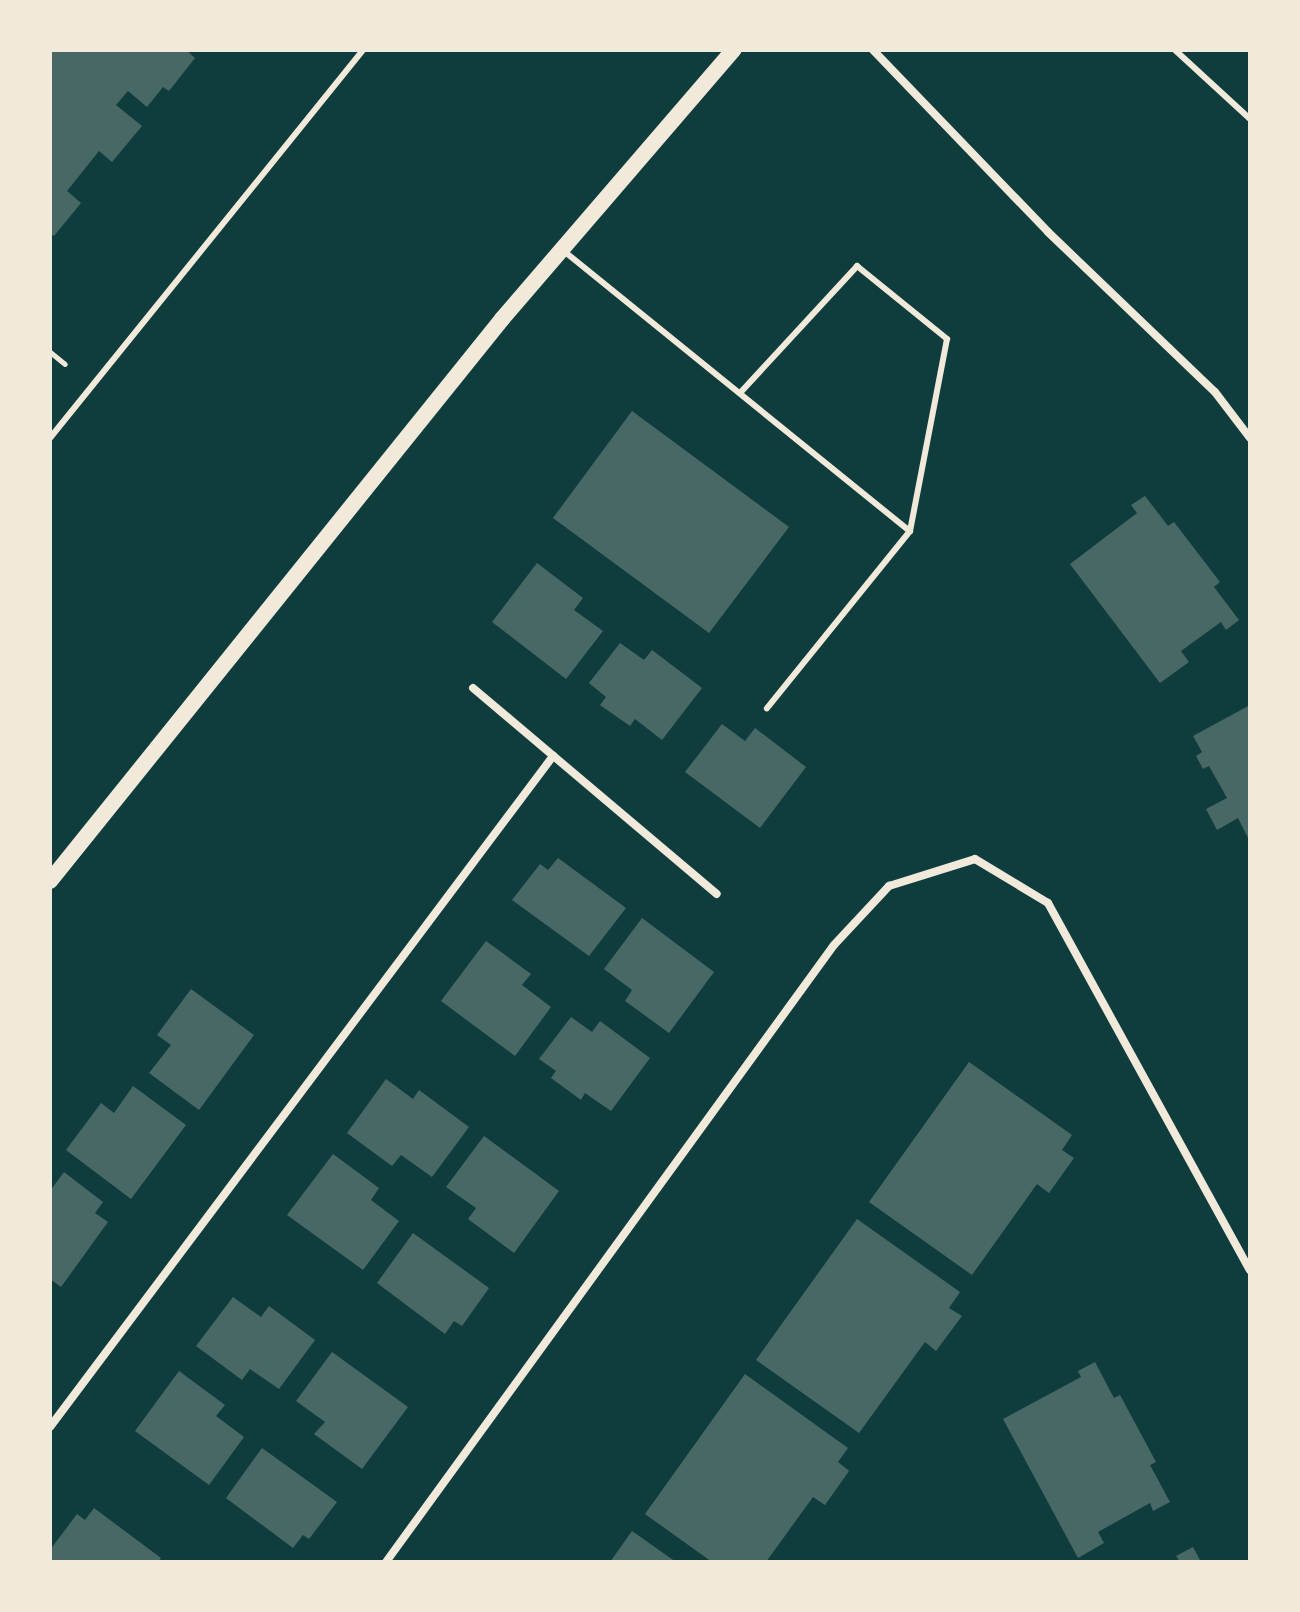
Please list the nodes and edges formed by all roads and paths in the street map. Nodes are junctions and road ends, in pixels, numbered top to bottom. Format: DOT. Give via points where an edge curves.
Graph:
graph roads {
  1 [pos="363,50"];
  2 [pos="733,50"];
  3 [pos="873,50"];
  4 [pos="1175,50"];
  5 [pos="1250,119"];
  6 [pos="562,249"];
  7 [pos="740,393"];
  8 [pos="50,438"];
  9 [pos="1250,438"];
  10 [pos="910,531"];
  11 [pos="473,688"];
  12 [pos="767,708"];
  13 [pos="553,756"];
  14 [pos="50,881"];
  15 [pos="717,894"];
  16 [pos="1250,1270"];
  17 [pos="50,1427"];
  18 [pos="386,1562"];
  1 -- 8 [label="lane"];
  2 -- 6 [label="main road"];
  3 -- 9 [label="street" via="1048,232 1215,392"];
  4 -- 5 [label="lane"];
  6 -- 7 [label="lane"];
  6 -- 14 [label="main road"];
  7 -- 10 [label="lane"];
  7 -- 10 [label="lane" via="857,266 947,339"];
  10 -- 12 [label="lane"];
  11 -- 13 [label="street"];
  13 -- 15 [label="street"];
  13 -- 17 [label="street"];
  16 -- 18 [label="street" via="1048,903 975,859 889,886 834,945"];
}
